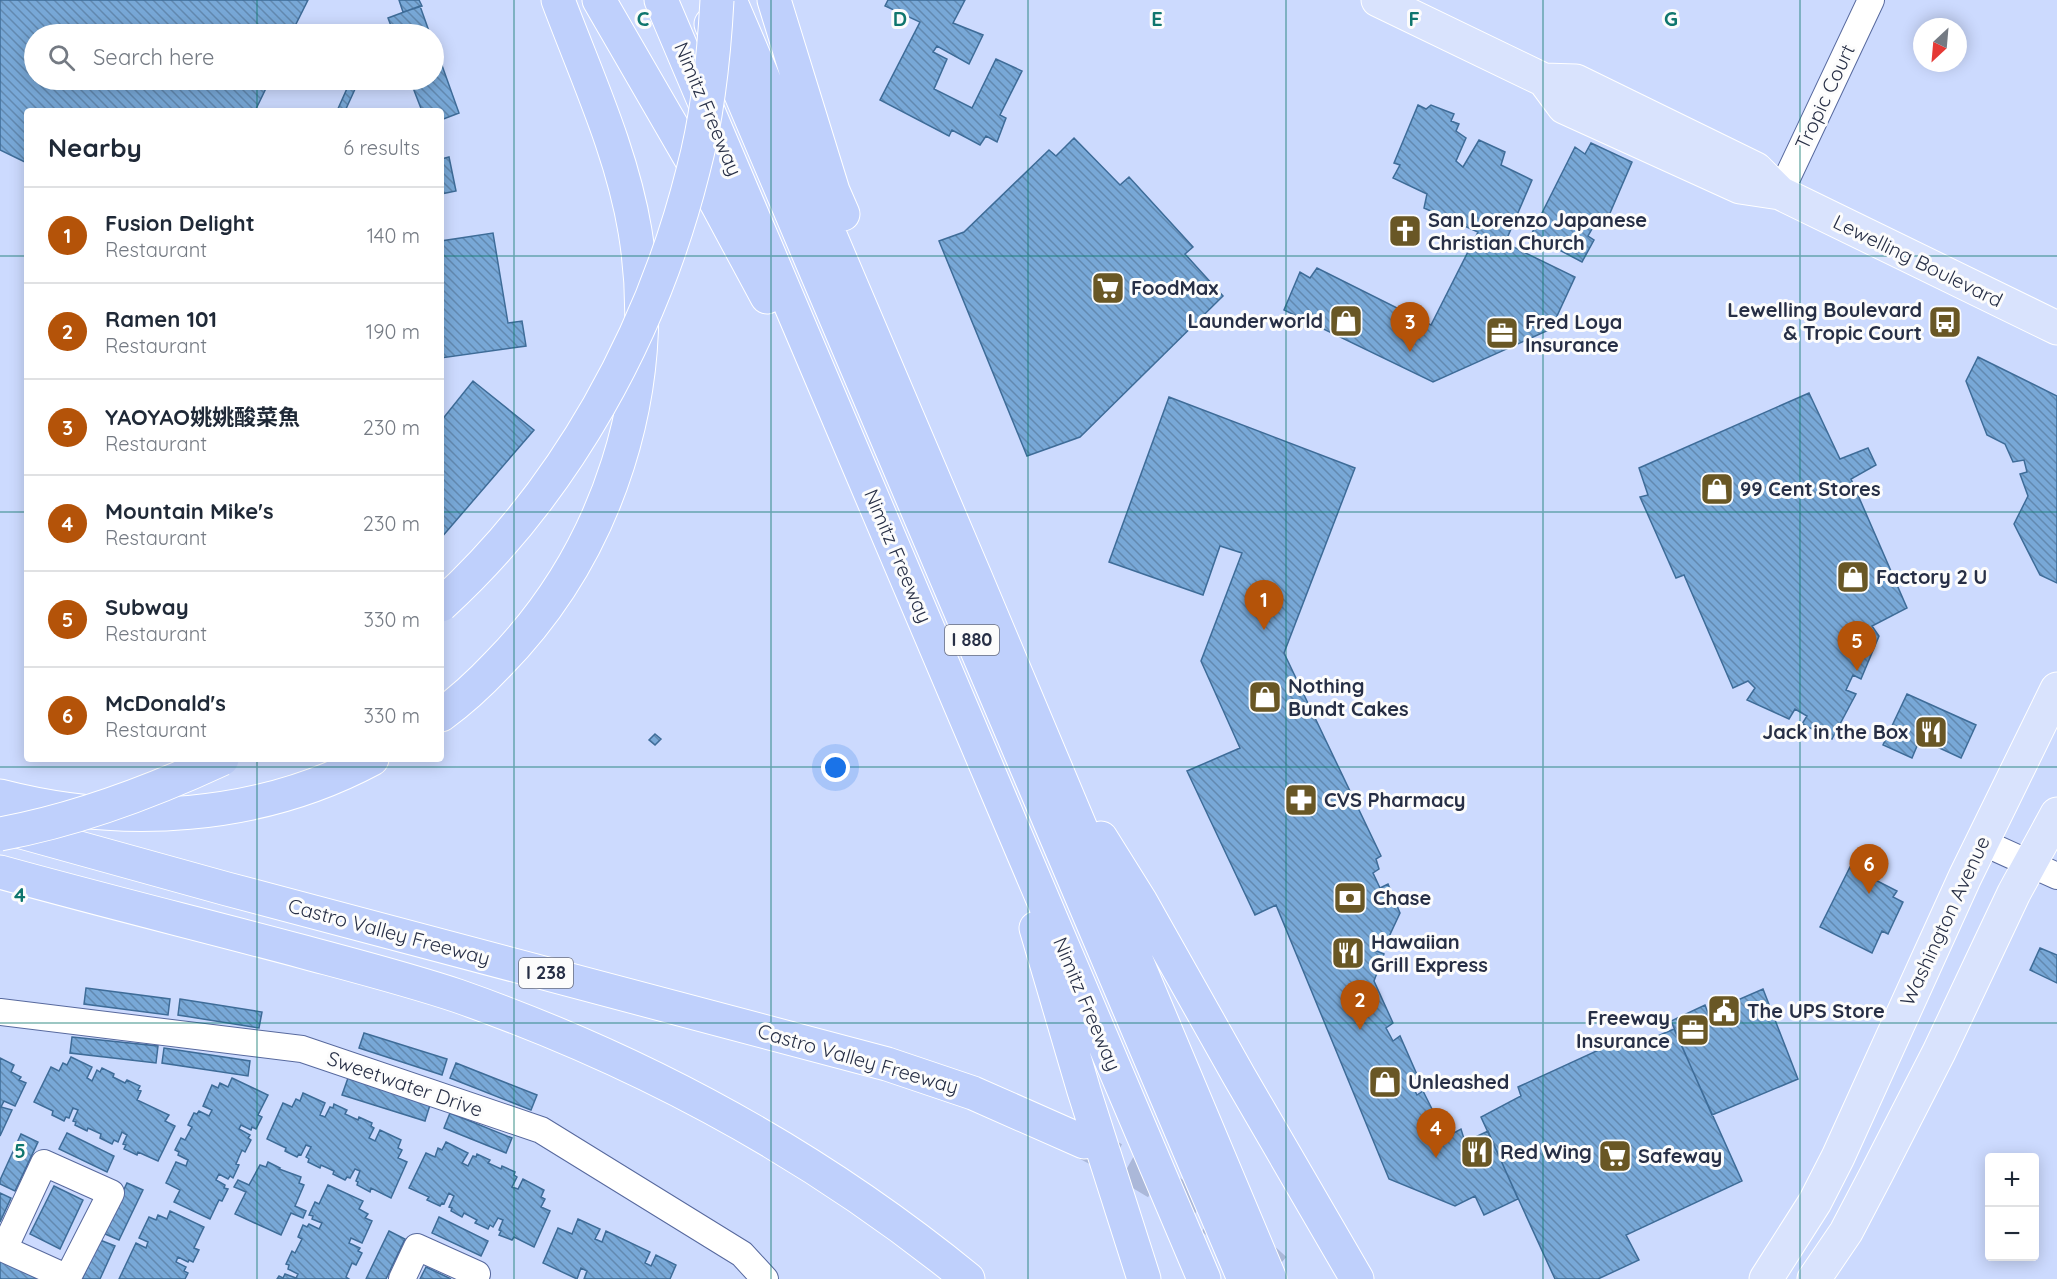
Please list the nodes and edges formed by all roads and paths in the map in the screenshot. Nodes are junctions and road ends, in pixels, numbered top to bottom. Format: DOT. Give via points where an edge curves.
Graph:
graph roads {
  1 [pos="558,0"];
  2 [pos="599,0"];
  3 [pos="661,0"];
  4 [pos="701,0"];
  5 [pos="717,0"];
  6 [pos="730,0"];
  7 [pos="774,0"];
  8 [pos="1378,0"];
  9 [pos="1871,0"];
  10 [pos="1780,194"];
  11 [pos="2057,328"];
  12 [pos="860,468"];
  13 [pos="975,576"];
  14 [pos="444,602"];
  15 [pos="2057,689"];
  16 [pos="444,713"];
  17 [pos="216,762"];
  18 [pos="365,762"];
  19 [pos="1055,769"];
  20 [pos="994,785"];
  21 [pos="0,796"];
  22 [pos="2057,814"];
  23 [pos="0,826"];
  24 [pos="0,834"];
  25 [pos="1982,842"];
  26 [pos="2044,870"];
  27 [pos="0,872"];
  28 [pos="0,1012"];
  29 [pos="1084,1142"];
  30 [pos="947,1267"];
  31 [pos="1816,1278"];
  32 [pos="67,1279"];
  33 [pos="402,1279"];
  34 [pos="475,1279"];
  35 [pos="765,1279"];
  36 [pos="968,1279"];
  37 [pos="1144,1279"];
  38 [pos="1204,1279"];
  39 [pos="1244,1279"];
  40 [pos="1270,1279"];
  41 [pos="1357,1279"];
  42 [pos="1766,1279"];
  1 -- 16 [label="highway" via="612,144 635,231 641,317 632,410 607,498 569,573 516,646"];
  2 -- 12 [label="highway" via="717,204"];
  3 -- 12 [label="highway, Nimitz Freeway / I 880"];
  4 -- 39 [label="highway, I 880"];
  5 -- 14 [label="highway, bridge" via="710,82 694,170 666,260 631,345 588,425 536,500"];
  6 -- 13 [label="highway, I 880"];
  7 -- 13 [label="highway" via="833,191 919,399"];
  8 -- 10 [label="main road, Lewelling Boulevard" via="1544,80 1576,81 1587,86 1756,169"];
  9 -- 10 [label="street, Tropic Court"];
  10 -- 11 [label="main road, Lewelling Boulevard"];
  12 -- 20 [label="highway, Nimitz Freeway / I 880"];
  13 -- 19 [label="highway, I 880"];
  15 -- 25 [label="main road, Washington Avenue"];
  17 -- 24 [label="highway, bridge" via="94,810"];
  18 -- 21 [label="highway" via="285,795 196,812 108,814"];
  19 -- 40 [label="highway, I 880"];
  19 -- 41 [label="highway" via="1136,892"];
  20 -- 37 [label="highway"];
  20 -- 38 [label="highway, Nimitz Freeway / I 880"];
  22 -- 26 [label="main road"];
  23 -- 29 [label="highway, Castro Valley Freeway / I 238" via="887,1064 973,1093"];
  25 -- 26 [label="street"];
  25 -- 42 [label="main road, Washington Avenue" via="1838,1157 1815,1202"];
  26 -- 31 [label="main road" via="2014,893 1877,1173"];
  27 -- 30 [label="highway, Castro Valley Freeway / I 238" via="382,973 542,1027 666,1083 745,1125 850,1191"];
  28 -- 35 [label="street, Sweetwater Drive" via="302,1049 541,1130 742,1254"];
  30 -- 36 [label="highway, Castro Valley Freeway"];
  32 -- 32 [label="street" via="111,1193 44,1163 4,1249"];
  33 -- 34 [label="street" via="417,1247 477,1274"];
}
